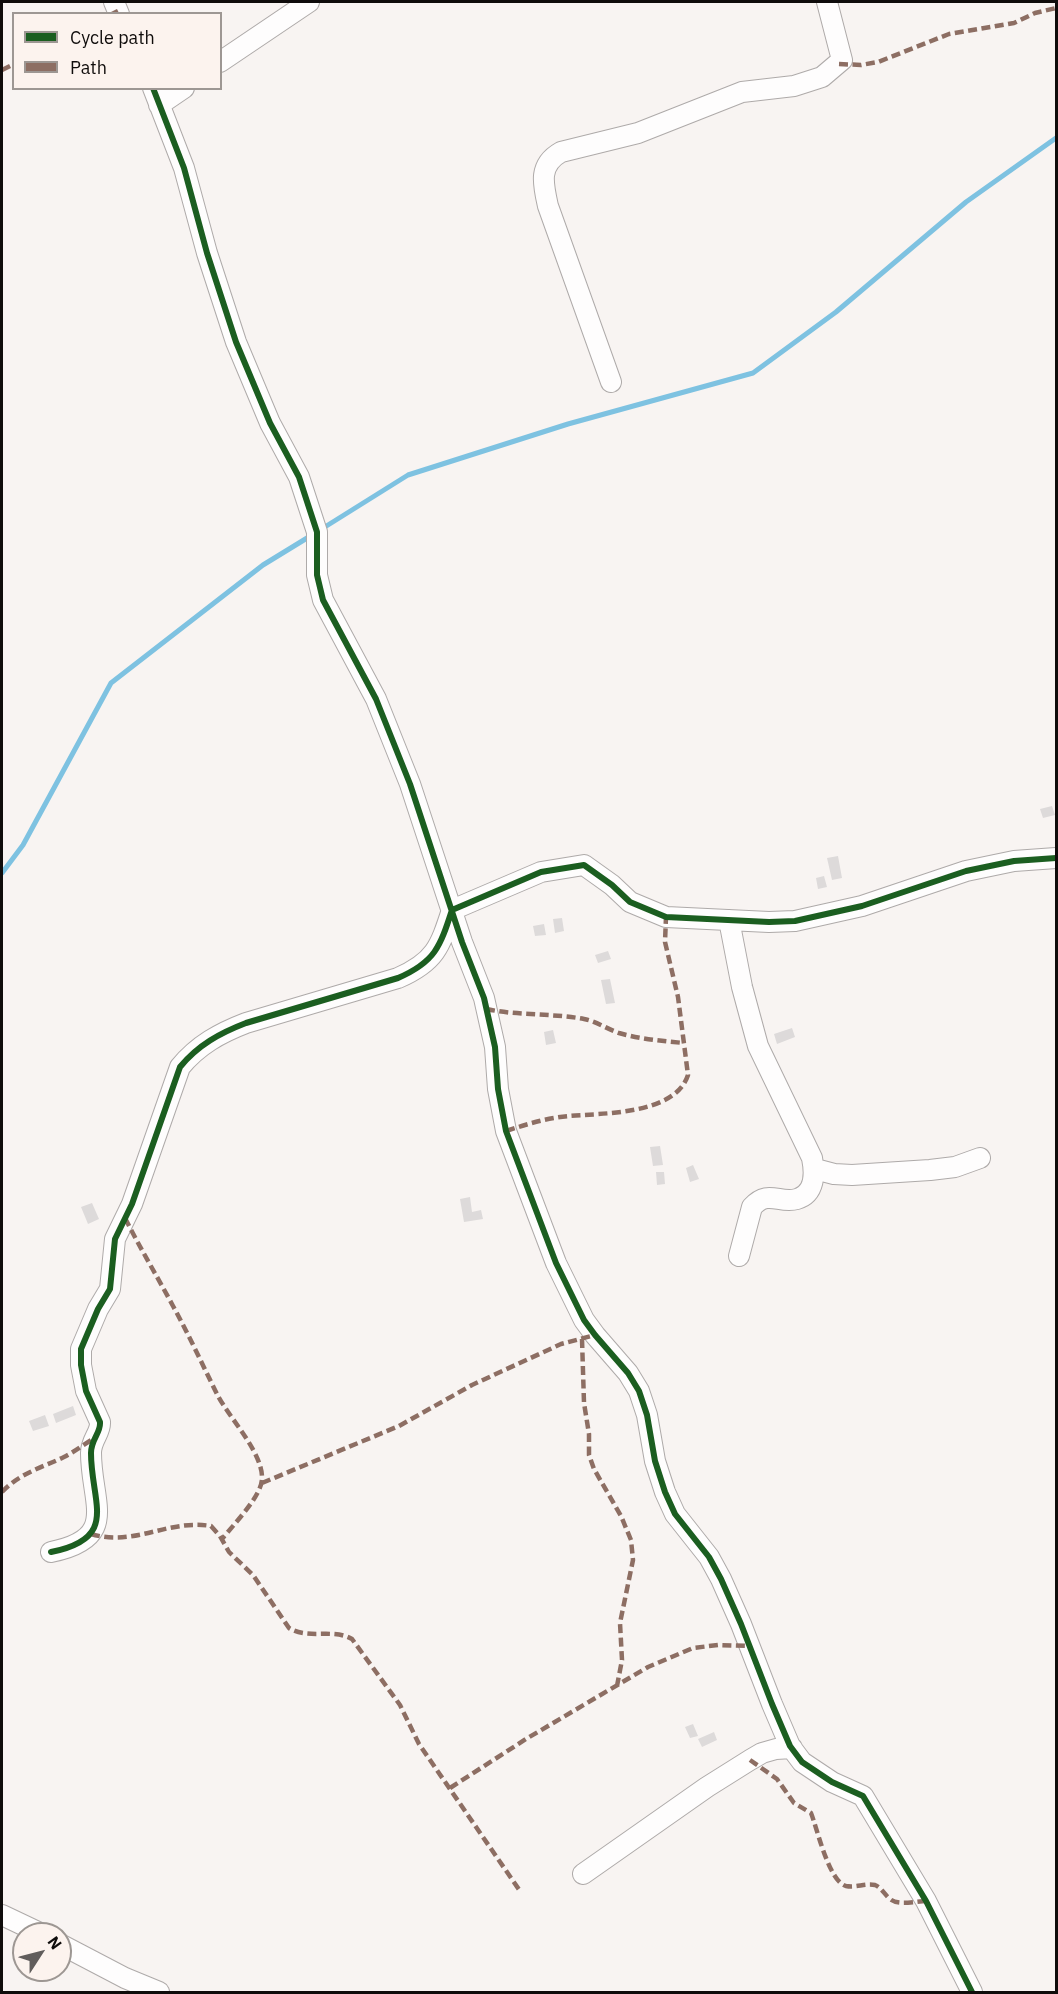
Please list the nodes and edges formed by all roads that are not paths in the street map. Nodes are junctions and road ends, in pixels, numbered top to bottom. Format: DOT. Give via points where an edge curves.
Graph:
graph roads {
  1 [pos="309,2"];
  2 [pos="827,2"];
  3 [pos="222,61"];
  4 [pos="178,90"];
  5 [pos="156,97"];
  6 [pos="611,382"];
  7 [pos="1056,858"];
  8 [pos="452,910"];
  9 [pos="729,920"];
  10 [pos="980,1158"];
  11 [pos="815,1169"];
  12 [pos="739,1257"];
  13 [pos="51,1552"];
  14 [pos="792,1748"];
  15 [pos="583,1874"];
  16 [pos="2,1915"];
  17 [pos="17,1922"];
  18 [pos="72,1950"];
  19 [pos="159,1992"];
  20 [pos="972,1992"];
  1 -- 3 [label="street"];
  2 -- 6 [label="street" via="842,60 822,77 794,86 742,92 638,133 552,157 543,181 548,206"];
  4 -- 5 [label="street"];
  5 -- 8 [label="street" via="184,168 236,342 270,423 299,477 317,532 317,575 323,600 376,699 410,784"];
  7 -- 9 [label="street" via="1014,861 966,871 862,906 795,921"];
  8 -- 9 [label="street" via="541,872 584,865 630,902 666,917"];
  8 -- 13 [label="street" via="434,954 419,969 226,1031 192,1053 180,1067 132,1204 115,1239 110,1289 81,1349 86,1390 100,1422 91,1452 97,1524 85,1540"];
  8 -- 14 [label="street" via="484,998 506,1131 556,1263 584,1320 639,1391 665,1492 675,1514 709,1557 721,1580"];
  9 -- 11 [label="street" via="758,1046"];
  10 -- 11 [label="street" via="930,1170 852,1175"];
  11 -- 12 [label="street" via="810,1189 796,1200 757,1201"];
  14 -- 15 [label="street" via="776,1749 750,1760"];
  14 -- 20 [label="street" via="802,1762 863,1796 926,1901"];
  16 -- 17 [label="street"];
  18 -- 19 [label="street"];
}
